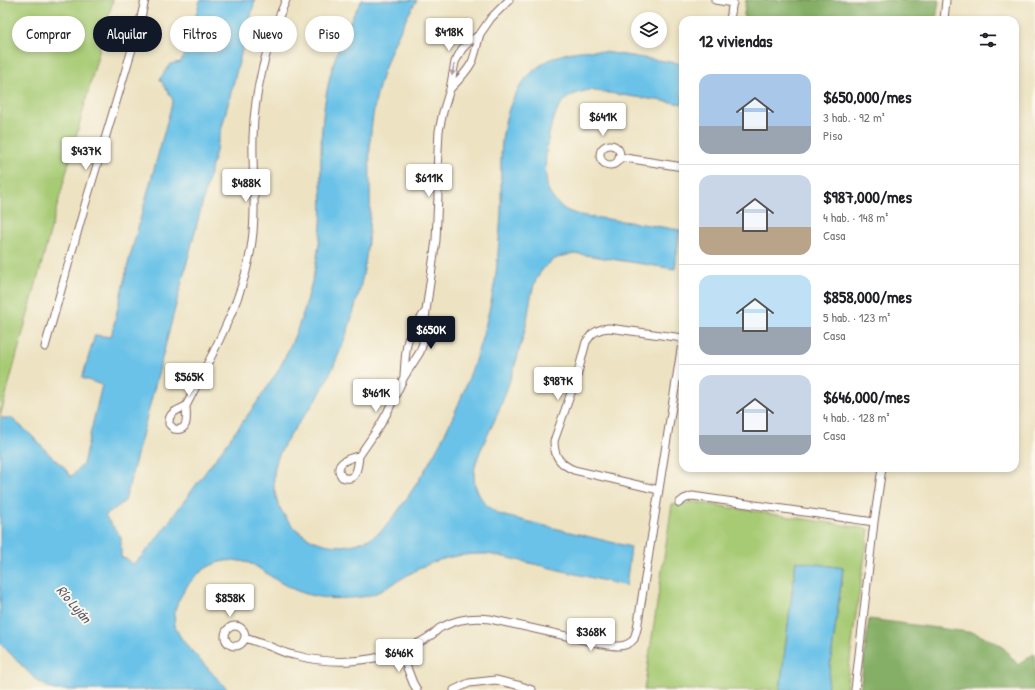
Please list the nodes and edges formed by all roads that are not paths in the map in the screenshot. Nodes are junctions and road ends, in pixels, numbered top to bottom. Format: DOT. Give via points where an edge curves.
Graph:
graph roads {
  1 [pos="145,0"];
  2 [pos="286,0"];
  3 [pos="509,0"];
  4 [pos="715,0"];
  5 [pos="946,0"];
  6 [pos="733,1"];
  7 [pos="731,16"];
  8 [pos="944,16"];
  9 [pos="480,34"];
  10 [pos="450,89"];
  11 [pos="620,157"];
  12 [pos="679,165"];
  13 [pos="426,311"];
  14 [pos="679,337"];
  15 [pos="44,347"];
  16 [pos="679,362"];
  17 [pos="404,377"];
  18 [pos="186,406"];
  19 [pos="359,456"];
  20 [pos="881,472"];
  21 [pos="659,490"];
  22 [pos="679,503"];
  23 [pos="874,522"];
  24 [pos="245,638"];
  25 [pos="405,649"];
  26 [pos="417,690"];
  27 [pos="454,690"];
  28 [pos="532,690"];
  29 [pos="855,690"];
  1 -- 15 [label="street"];
  2 -- 18 [label="street" via="273,30 256,102 253,137 254,225 249,258 235,306"];
  3 -- 9 [label="street" via="491,18"];
  4 -- 6 [label="street"];
  5 -- 8 [label="street"];
  6 -- 7 [label="street"];
  9 -- 10 [label="street" via="473,60"];
  9 -- 10 [label="street, one-way" via="458,55"];
  10 -- 13 [label="street" via="439,131 436,240"];
  11 -- 12 [label="street"];
  13 -- 17 [label="street" via="408,341"];
  13 -- 17 [label="street" via="424,343"];
  14 -- 21 [label="street" via="610,328 592,334 586,342 554,441 556,454 565,466"];
  16 -- 21 [label="street"];
  17 -- 19 [label="street" via="387,414"];
  20 -- 23 [label="street"];
  21 -- 25 [label="street" via="637,629 634,639 628,644 616,647 478,618 452,622 440,627 427,638"];
  22 -- 23 [label="street" via="692,496"];
  23 -- 29 [label="street"];
  24 -- 25 [label="street" via="292,655 333,661 371,658"];
  25 -- 26 [label="street" via="406,665"];
  27 -- 28 [label="street" via="468,683 496,680"];
}
